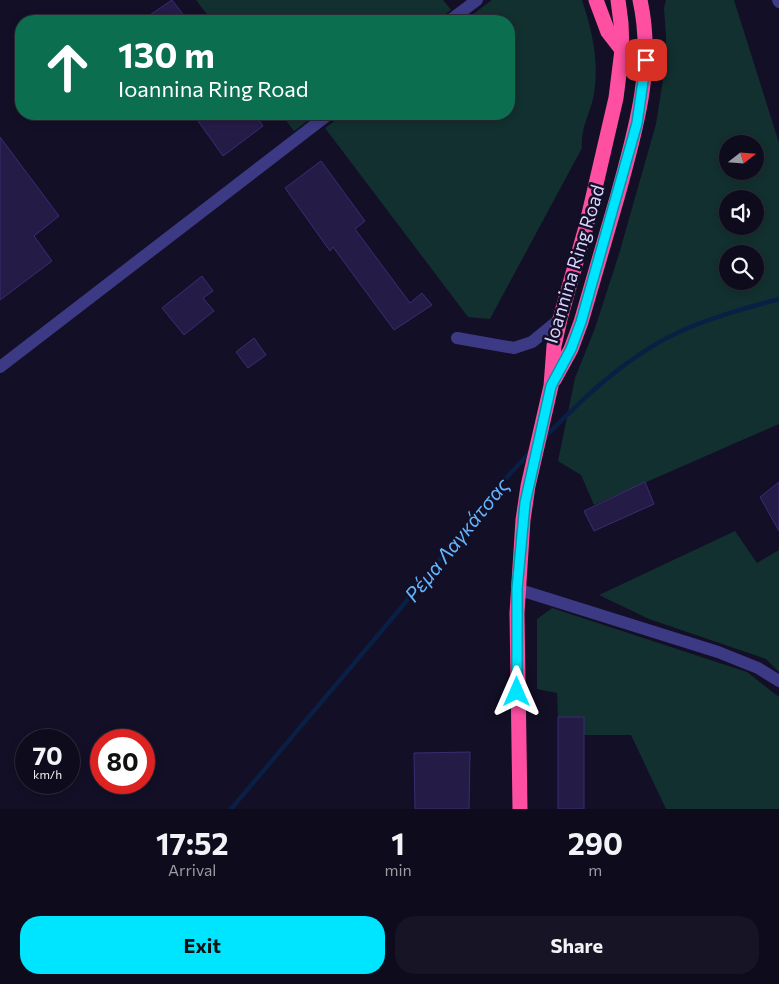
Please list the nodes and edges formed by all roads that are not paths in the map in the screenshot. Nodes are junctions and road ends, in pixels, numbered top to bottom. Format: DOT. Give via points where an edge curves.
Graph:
graph roads {
  1 [pos="477,0"];
  2 [pos="596,0"];
  3 [pos="618,0"];
  4 [pos="642,2"];
  5 [pos="457,15"];
  6 [pos="622,50"];
  7 [pos="321,120"];
  8 [pos="560,319"];
  9 [pos="456,338"];
  10 [pos="0,367"];
  11 [pos="551,386"];
  12 [pos="517,589"];
  13 [pos="779,681"];
  14 [pos="520,809"];
  1 -- 5 [label="street"];
  2 -- 6 [label="highway" via="608,32"];
  3 -- 6 [label="highway, Ioannina Ring Road"];
  4 -- 11 [label="highway, Ioannina Ring Road" via="647,45 637,123 581,322"];
  6 -- 8 [label="highway, Ioannina Ring Road" via="616,98 586,227"];
  7 -- 10 [label="street"];
  8 -- 9 [label="street" via="532,342 514,348"];
  8 -- 11 [label="highway, Ioannina Ring Road"];
  11 -- 12 [label="highway" via="528,486"];
  12 -- 13 [label="street" via="718,652 758,668"];
  12 -- 14 [label="highway"];
}
